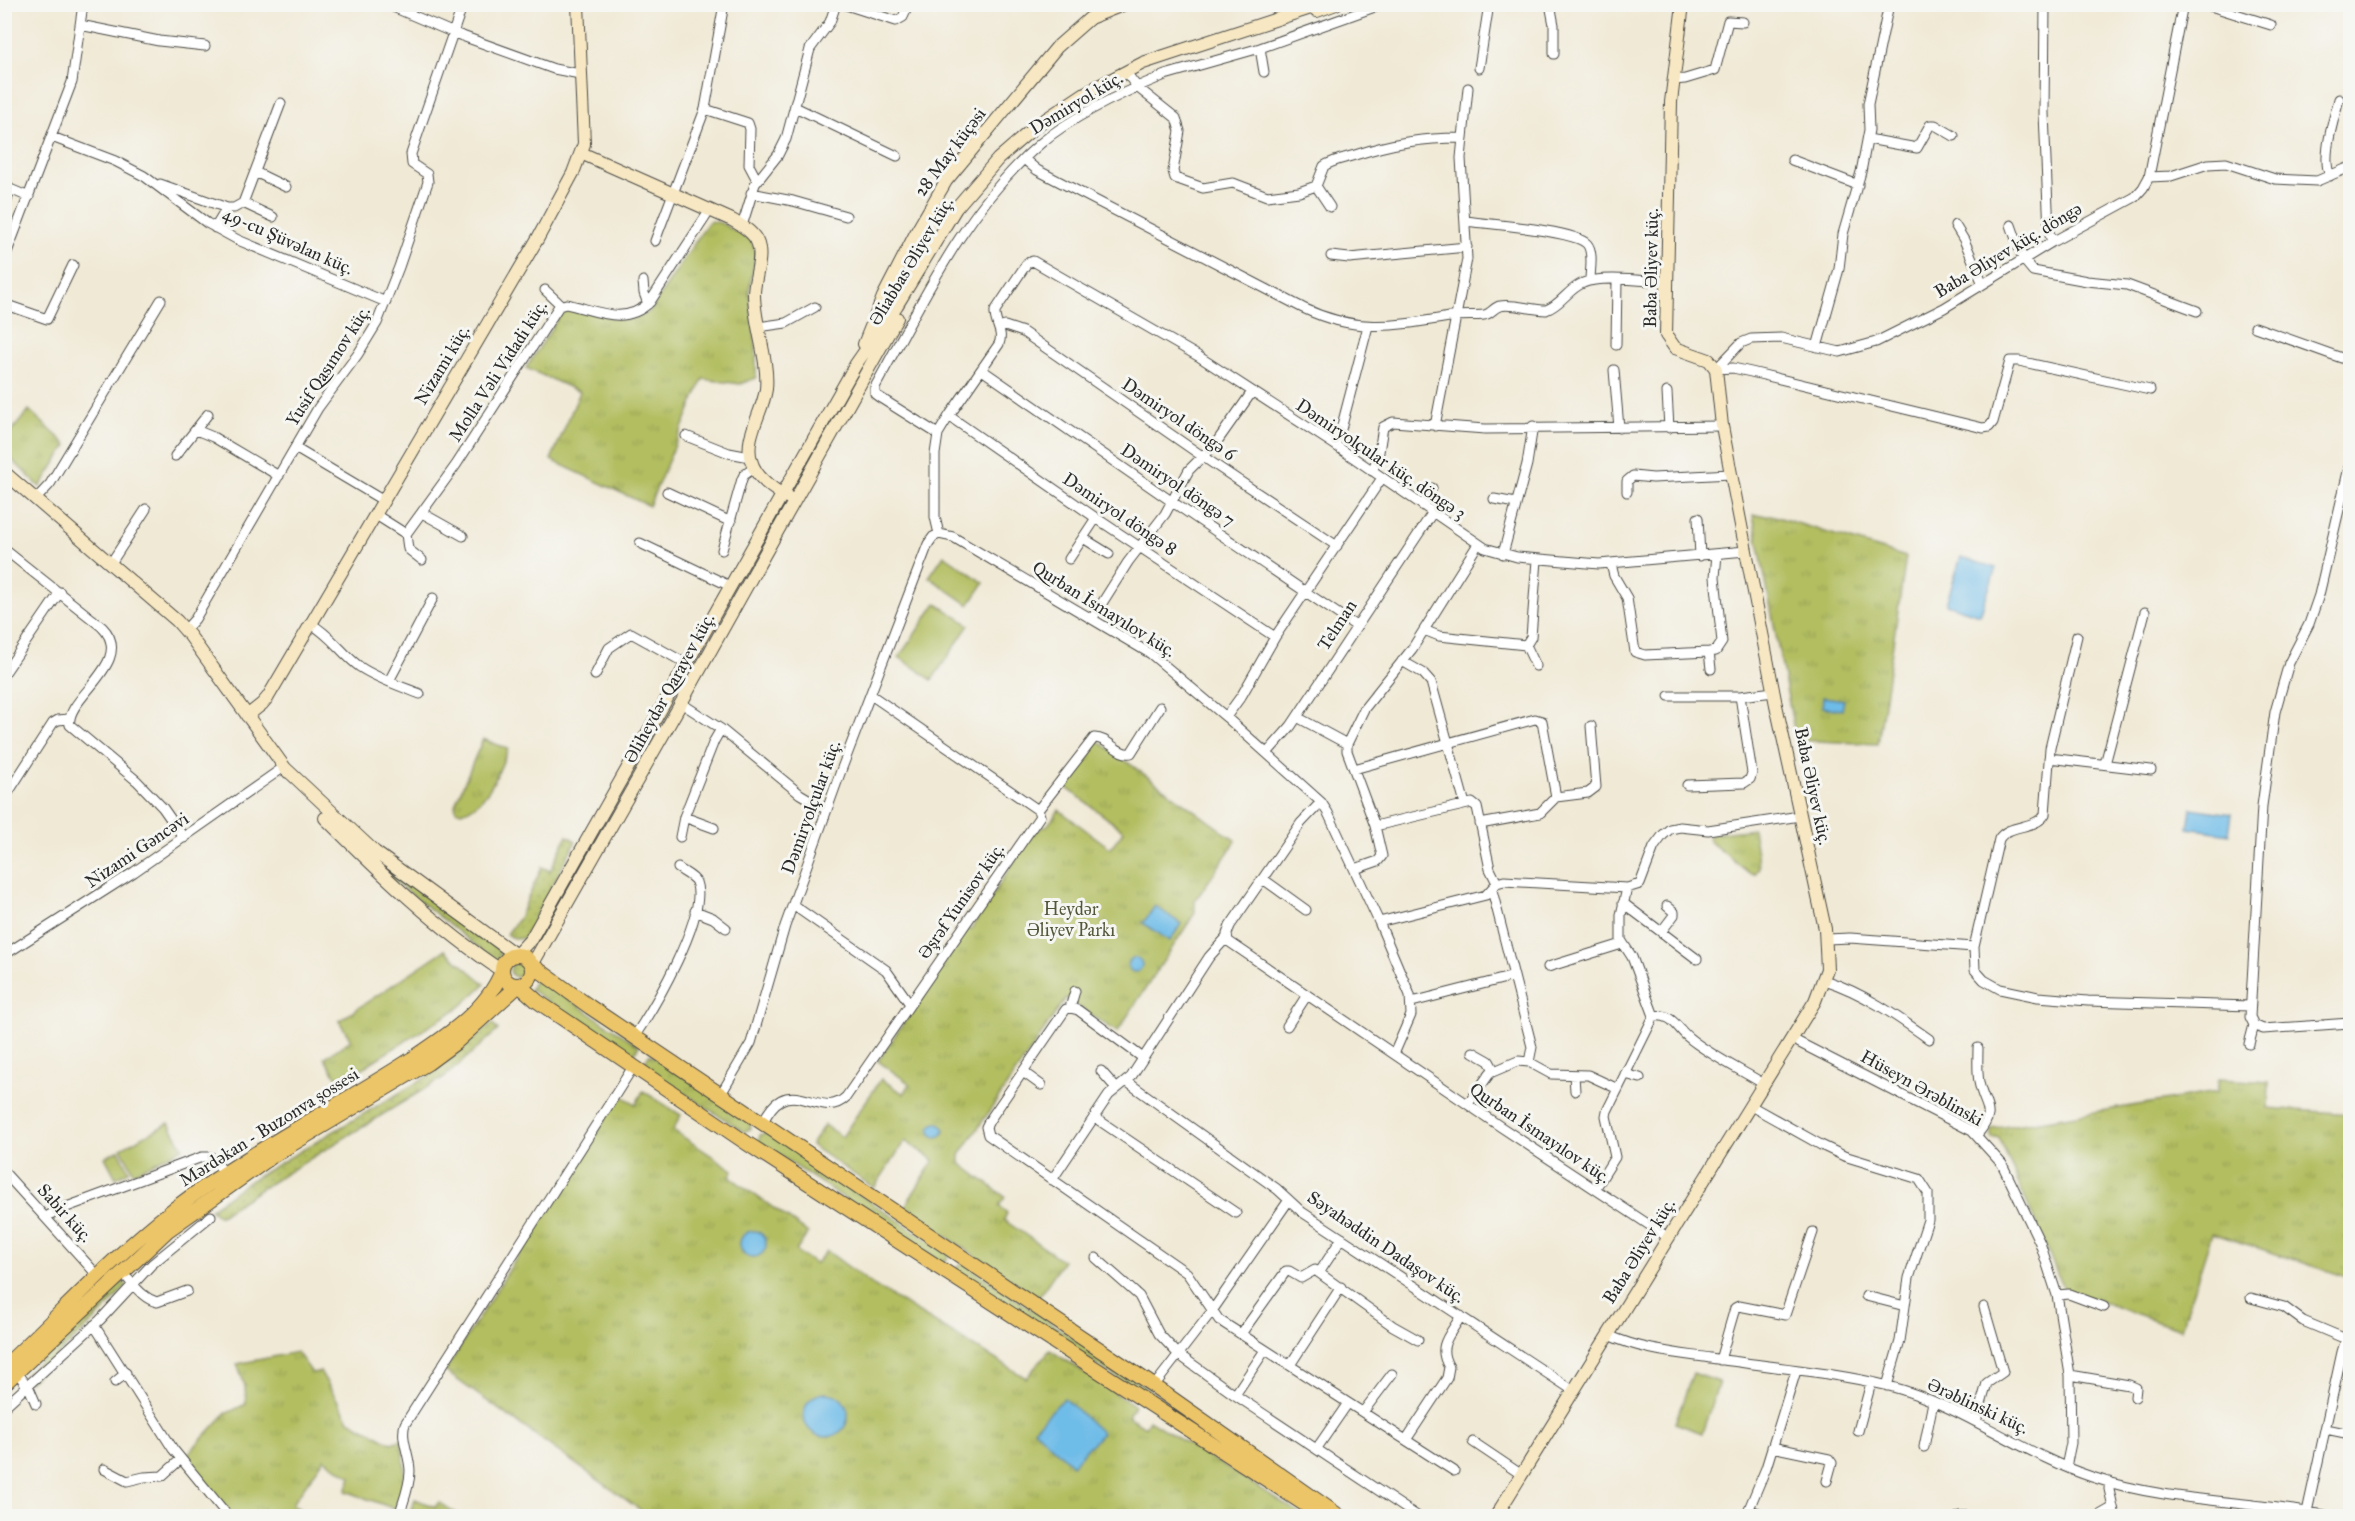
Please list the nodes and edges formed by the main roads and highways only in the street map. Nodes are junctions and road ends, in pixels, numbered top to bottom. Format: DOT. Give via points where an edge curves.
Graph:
graph roads {
  1 [pos="578,4"];
  2 [pos="1323,4"];
  3 [pos="1336,4"];
  4 [pos="1683,4"];
  5 [pos="1119,5"];
  6 [pos="582,153"];
  7 [pos="883,297"];
  8 [pos="897,305"];
  9 [pos="856,364"];
  10 [pos="837,428"];
  11 [pos="4,472"];
  12 [pos="783,495"];
  13 [pos="795,502"];
  14 [pos="731,584"];
  15 [pos="745,589"];
  16 [pos="247,716"];
  17 [pos="284,767"];
  18 [pos="598,821"];
  19 [pos="610,828"];
  20 [pos="516,955"];
  21 [pos="532,965"];
  22 [pos="502,972"];
  23 [pos="519,985"];
  24 [pos="648,1046"];
  25 [pos="633,1067"];
  26 [pos="763,1122"];
  27 [pos="748,1144"];
  28 [pos="958,1254"];
  29 [pos="946,1272"];
  30 [pos="11,1370"];
  31 [pos="4,1384"];
  32 [pos="1173,1400"];
  33 [pos="1164,1412"];
  34 [pos="1323,1516"];
  35 [pos="1339,1516"];
  36 [pos="1496,1516"];
  1 -- 6 [label="main road, Nizami küç." via="585,136"];
  2 -- 8 [label="main road, Dəmiryol küç." via="1143,63 1085,93 1037,125 998,159 956,208"];
  3 -- 10 [label="main road, Əliabbas Əliyev küç." via="1128,75 1040,128 973,194 934,249"];
  4 -- 36 [label="main road, Baba Əliyev küç." via="1673,80 1666,335 1680,351 1709,360 1716,369 1722,426 1827,939 1827,962 1815,1001"];
  5 -- 7 [label="main road, 28 May küçəsi" via="1090,18 1067,38 985,132 935,198"];
  6 -- 12 [label="main road" via="710,210 754,236 759,246 754,292 766,388 752,438 752,462 770,486"];
  6 -- 16 [label="main road, Nizami küç." via="538,238 376,515 265,701"];
  7 -- 8 [label="main road" via="885,311"];
  7 -- 9 [label="main road, 28 May küçəsi"];
  8 -- 9 [label="main road, Dəmiryol küç."];
  9 -- 10 [label="main road"];
  9 -- 12 [label="main road, Əliheydər Qarayev küç."];
  10 -- 13 [label="main road, Əliheydər Qarayev küç."];
  11 -- 16 [label="main road" via="185,630"];
  12 -- 13 [label="main road"];
  12 -- 14 [label="main road, Əliheydər Qarayev küç."];
  13 -- 15 [label="main road, Əliheydər Qarayev küç."];
  14 -- 15 [label="main road" via="742,579"];
  14 -- 18 [label="main road, Əliheydər Qarayev küç."];
  15 -- 19 [label="main road, Əliheydər Qarayev küç."];
  16 -- 17 [label="main road"];
  17 -- 20 [label="main road" via="375,852"];
  17 -- 22 [label="main road" via="303,795 367,861"];
  18 -- 19 [label="main road"];
  18 -- 20 [label="main road, Əliheydər Qarayev küç." via="529,942"];
  19 -- 21 [label="main road, Əliheydər Qarayev küç."];
  20 -- 21 [label="main road" via="525,957"];
  20 -- 22 [label="main road" via="504,962"];
  21 -- 23 [label="main road" via="530,978"];
  21 -- 24 [label="main road"];
  22 -- 23 [label="main road" via="506,980"];
  22 -- 30 [label="main road, Mərdəkan - Buzonva şossesi" via="486,998 447,1034 225,1173 160,1221 99,1276"];
  23 -- 25 [label="main road"];
  23 -- 30 [label="main road" via="428,1063 274,1155 168,1230"];
  24 -- 25 [label="main road"];
  24 -- 26 [label="main road"];
  25 -- 27 [label="main road"];
  26 -- 27 [label="main road"];
  26 -- 28 [label="main road"];
  27 -- 29 [label="main road"];
  28 -- 29 [label="main road"];
  28 -- 32 [label="main road"];
  29 -- 33 [label="main road"];
  30 -- 31 [label="main road"];
  32 -- 33 [label="main road"];
  32 -- 35 [label="main road"];
  33 -- 34 [label="main road"];
}
